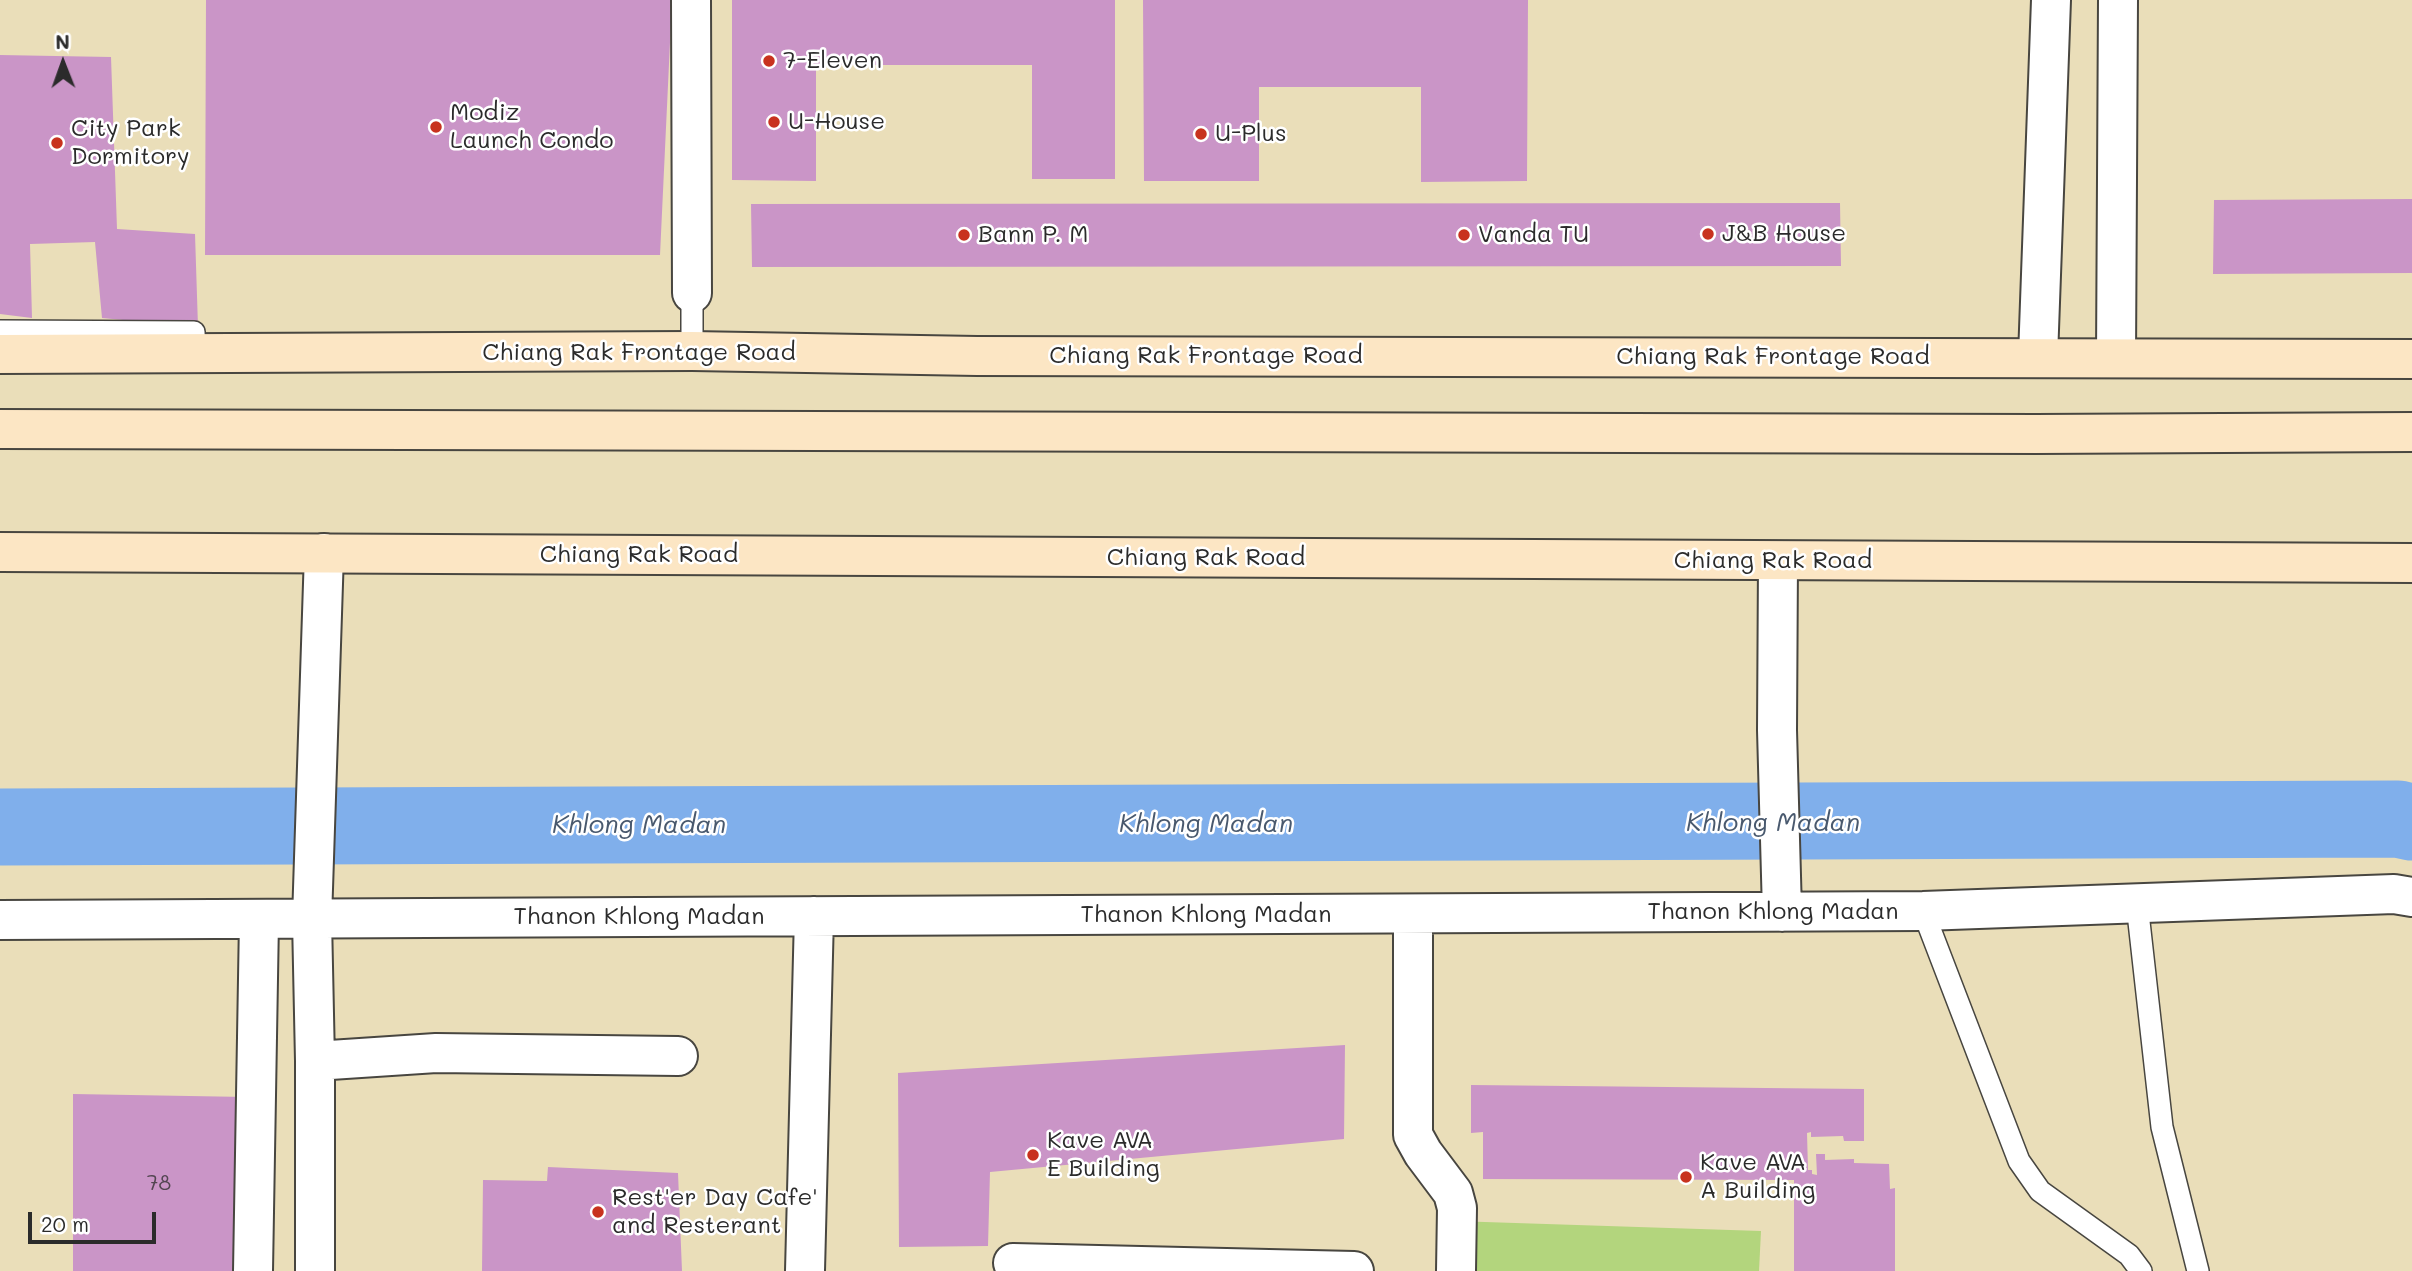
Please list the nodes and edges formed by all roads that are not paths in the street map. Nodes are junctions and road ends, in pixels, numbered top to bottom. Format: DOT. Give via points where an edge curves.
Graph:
graph roads {
  1 [pos="691,0"];
  2 [pos="2051,0"];
  3 [pos="2118,0"];
  4 [pos="692,293"];
  5 [pos="0,331"];
  6 [pos="692,351"];
  7 [pos="0,354"];
  8 [pos="195,354"];
  9 [pos="2038,357"];
  10 [pos="2116,358"];
  11 [pos="2412,359"];
  12 [pos="0,410"];
  13 [pos="0,429"];
  14 [pos="168,430"];
  15 [pos="2412,432"];
  16 [pos="0,552"];
  17 [pos="324,553"];
  18 [pos="1778,561"];
  19 [pos="2412,563"];
  20 [pos="2412,897"];
  21 [pos="1782,898"];
  22 [pos="313,904"];
  23 [pos="2137,904"];
  24 [pos="1923,911"];
  25 [pos="1413,914"];
  26 [pos="814,916"];
  27 [pos="0,920"];
  28 [pos="259,920"];
  29 [pos="678,1056"];
  30 [pos="315,1060"];
  31 [pos="1013,1263"];
  32 [pos="253,1271"];
  33 [pos="315,1271"];
  34 [pos="805,1271"];
  35 [pos="1354,1271"];
  36 [pos="1456,1271"];
  37 [pos="2141,1271"];
  38 [pos="2198,1271"];
  1 -- 4 [label="street"];
  2 -- 9 [label="street"];
  3 -- 10 [label="street"];
  4 -- 6 [label="lane"];
  5 -- 8 [label="lane" via="194,332"];
  6 -- 8 [label="main road, Chiang Rak Frontage Road"];
  6 -- 9 [label="main road, Chiang Rak Frontage Road" via="977,356"];
  7 -- 8 [label="main road, Chiang Rak Frontage Road"];
  9 -- 10 [label="main road, Chiang Rak Frontage Road"];
  10 -- 11 [label="main road, Chiang Rak Frontage Road"];
  12 -- 14 [label="main road"];
  13 -- 14 [label="main road"];
  14 -- 15 [label="main road"];
  16 -- 17 [label="main road, Chiang Rak Road"];
  17 -- 18 [label="main road, Chiang Rak Road"];
  17 -- 22 [label="street"];
  18 -- 19 [label="main road, Chiang Rak Road"];
  18 -- 21 [label="street"];
  20 -- 23 [label="street, Thanon Khlong Madan"];
  21 -- 24 [label="street, Thanon Khlong Madan"];
  21 -- 25 [label="street, Thanon Khlong Madan"];
  22 -- 26 [label="street, Thanon Khlong Madan"];
  22 -- 28 [label="street, Thanon Khlong Madan"];
  22 -- 30 [label="street"];
  23 -- 24 [label="street, Thanon Khlong Madan"];
  23 -- 38 [label="lane" via="2162,1127"];
  24 -- 37 [label="lane" via="2019,1161 2040,1191 2129,1255"];
  25 -- 26 [label="street, Thanon Khlong Madan"];
  25 -- 36 [label="street" via="1413,1135 1453,1193"];
  26 -- 34 [label="street"];
  27 -- 28 [label="street, Thanon Khlong Madan"];
  28 -- 32 [label="street"];
  29 -- 30 [label="street" via="436,1054"];
  30 -- 33 [label="street"];
  31 -- 35 [label="street"];
}
